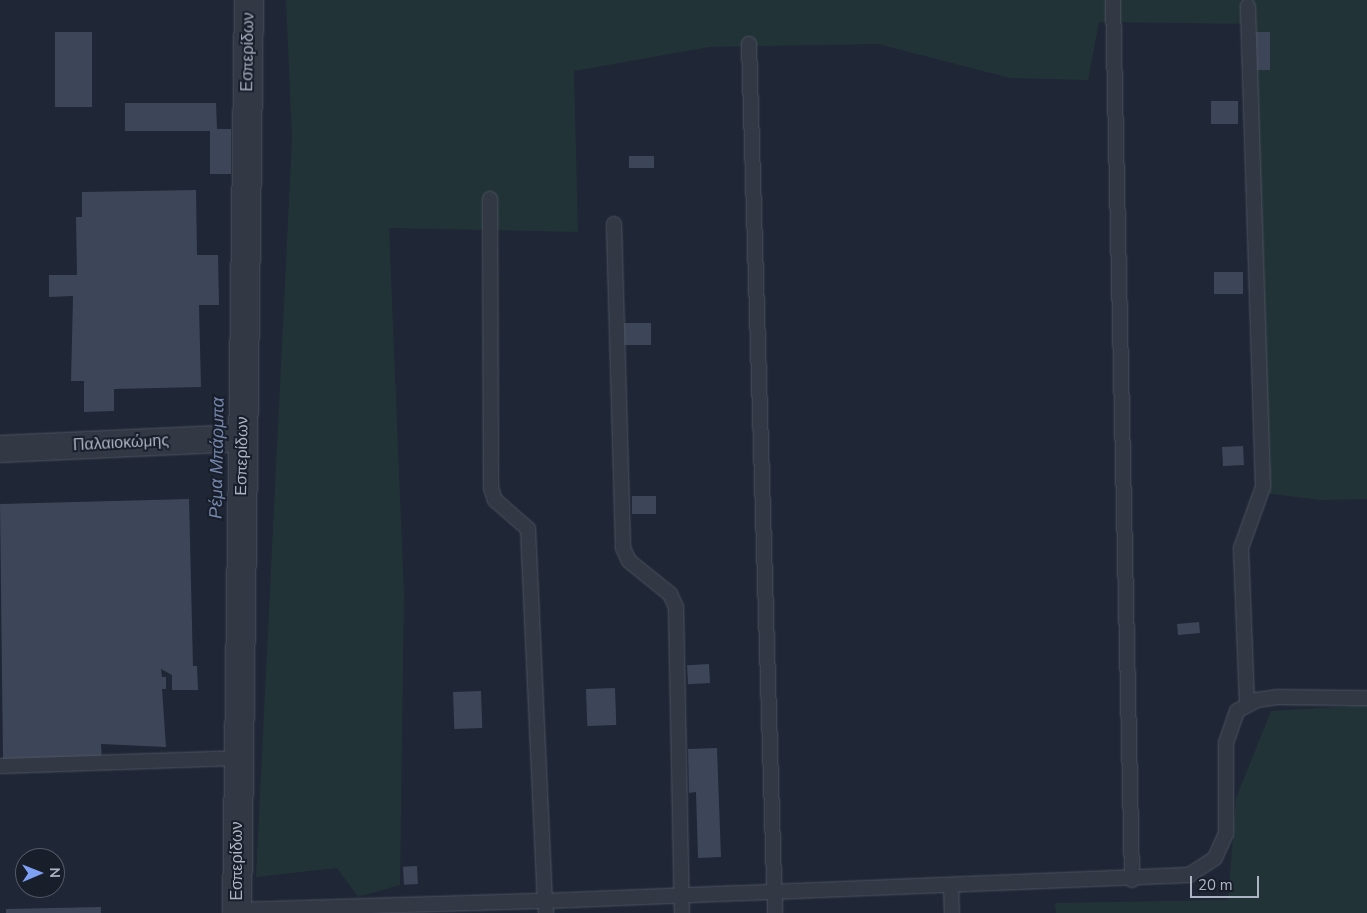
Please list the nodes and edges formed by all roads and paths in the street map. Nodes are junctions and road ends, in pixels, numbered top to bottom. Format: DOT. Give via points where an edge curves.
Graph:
graph roads {
  1 [pos="248,0"];
  2 [pos="1114,0"];
  3 [pos="1248,6"];
  4 [pos="749,44"];
  5 [pos="490,200"];
  6 [pos="614,224"];
  7 [pos="242,438"];
  8 [pos="0,448"];
  9 [pos="1367,698"];
  10 [pos="1247,704"];
  11 [pos="238,758"];
  12 [pos="0,766"];
  13 [pos="1132,880"];
  14 [pos="951,886"];
  15 [pos="774,890"];
  16 [pos="681,894"];
  17 [pos="546,907"];
  18 [pos="237,912"];
  19 [pos="682,913"];
  20 [pos="775,913"];
  21 [pos="952,913"];
  1 -- 7 [label="street, Εσπερίδων"];
  2 -- 13 [label="lane"];
  3 -- 10 [label="lane" via="1263,487 1241,548"];
  4 -- 15 [label="lane"];
  5 -- 17 [label="lane" via="491,488 495,500 525,522 529,532"];
  6 -- 16 [label="lane" via="623,548 630,561 670,594 676,607"];
  7 -- 8 [label="street, Παλαιοκώμης"];
  7 -- 11 [label="street, Εσπερίδων"];
  9 -- 10 [label="lane" via="1279,697"];
  10 -- 13 [label="lane" via="1230,722 1226,833 1215,858 1189,876"];
  11 -- 12 [label="lane"];
  11 -- 18 [label="street, Εσπερίδων"];
  13 -- 14 [label="lane"];
  14 -- 15 [label="lane"];
  14 -- 21 [label="lane"];
  15 -- 16 [label="lane"];
  15 -- 20 [label="lane"];
  16 -- 17 [label="lane"];
  16 -- 19 [label="lane"];
  17 -- 18 [label="lane"];
}
